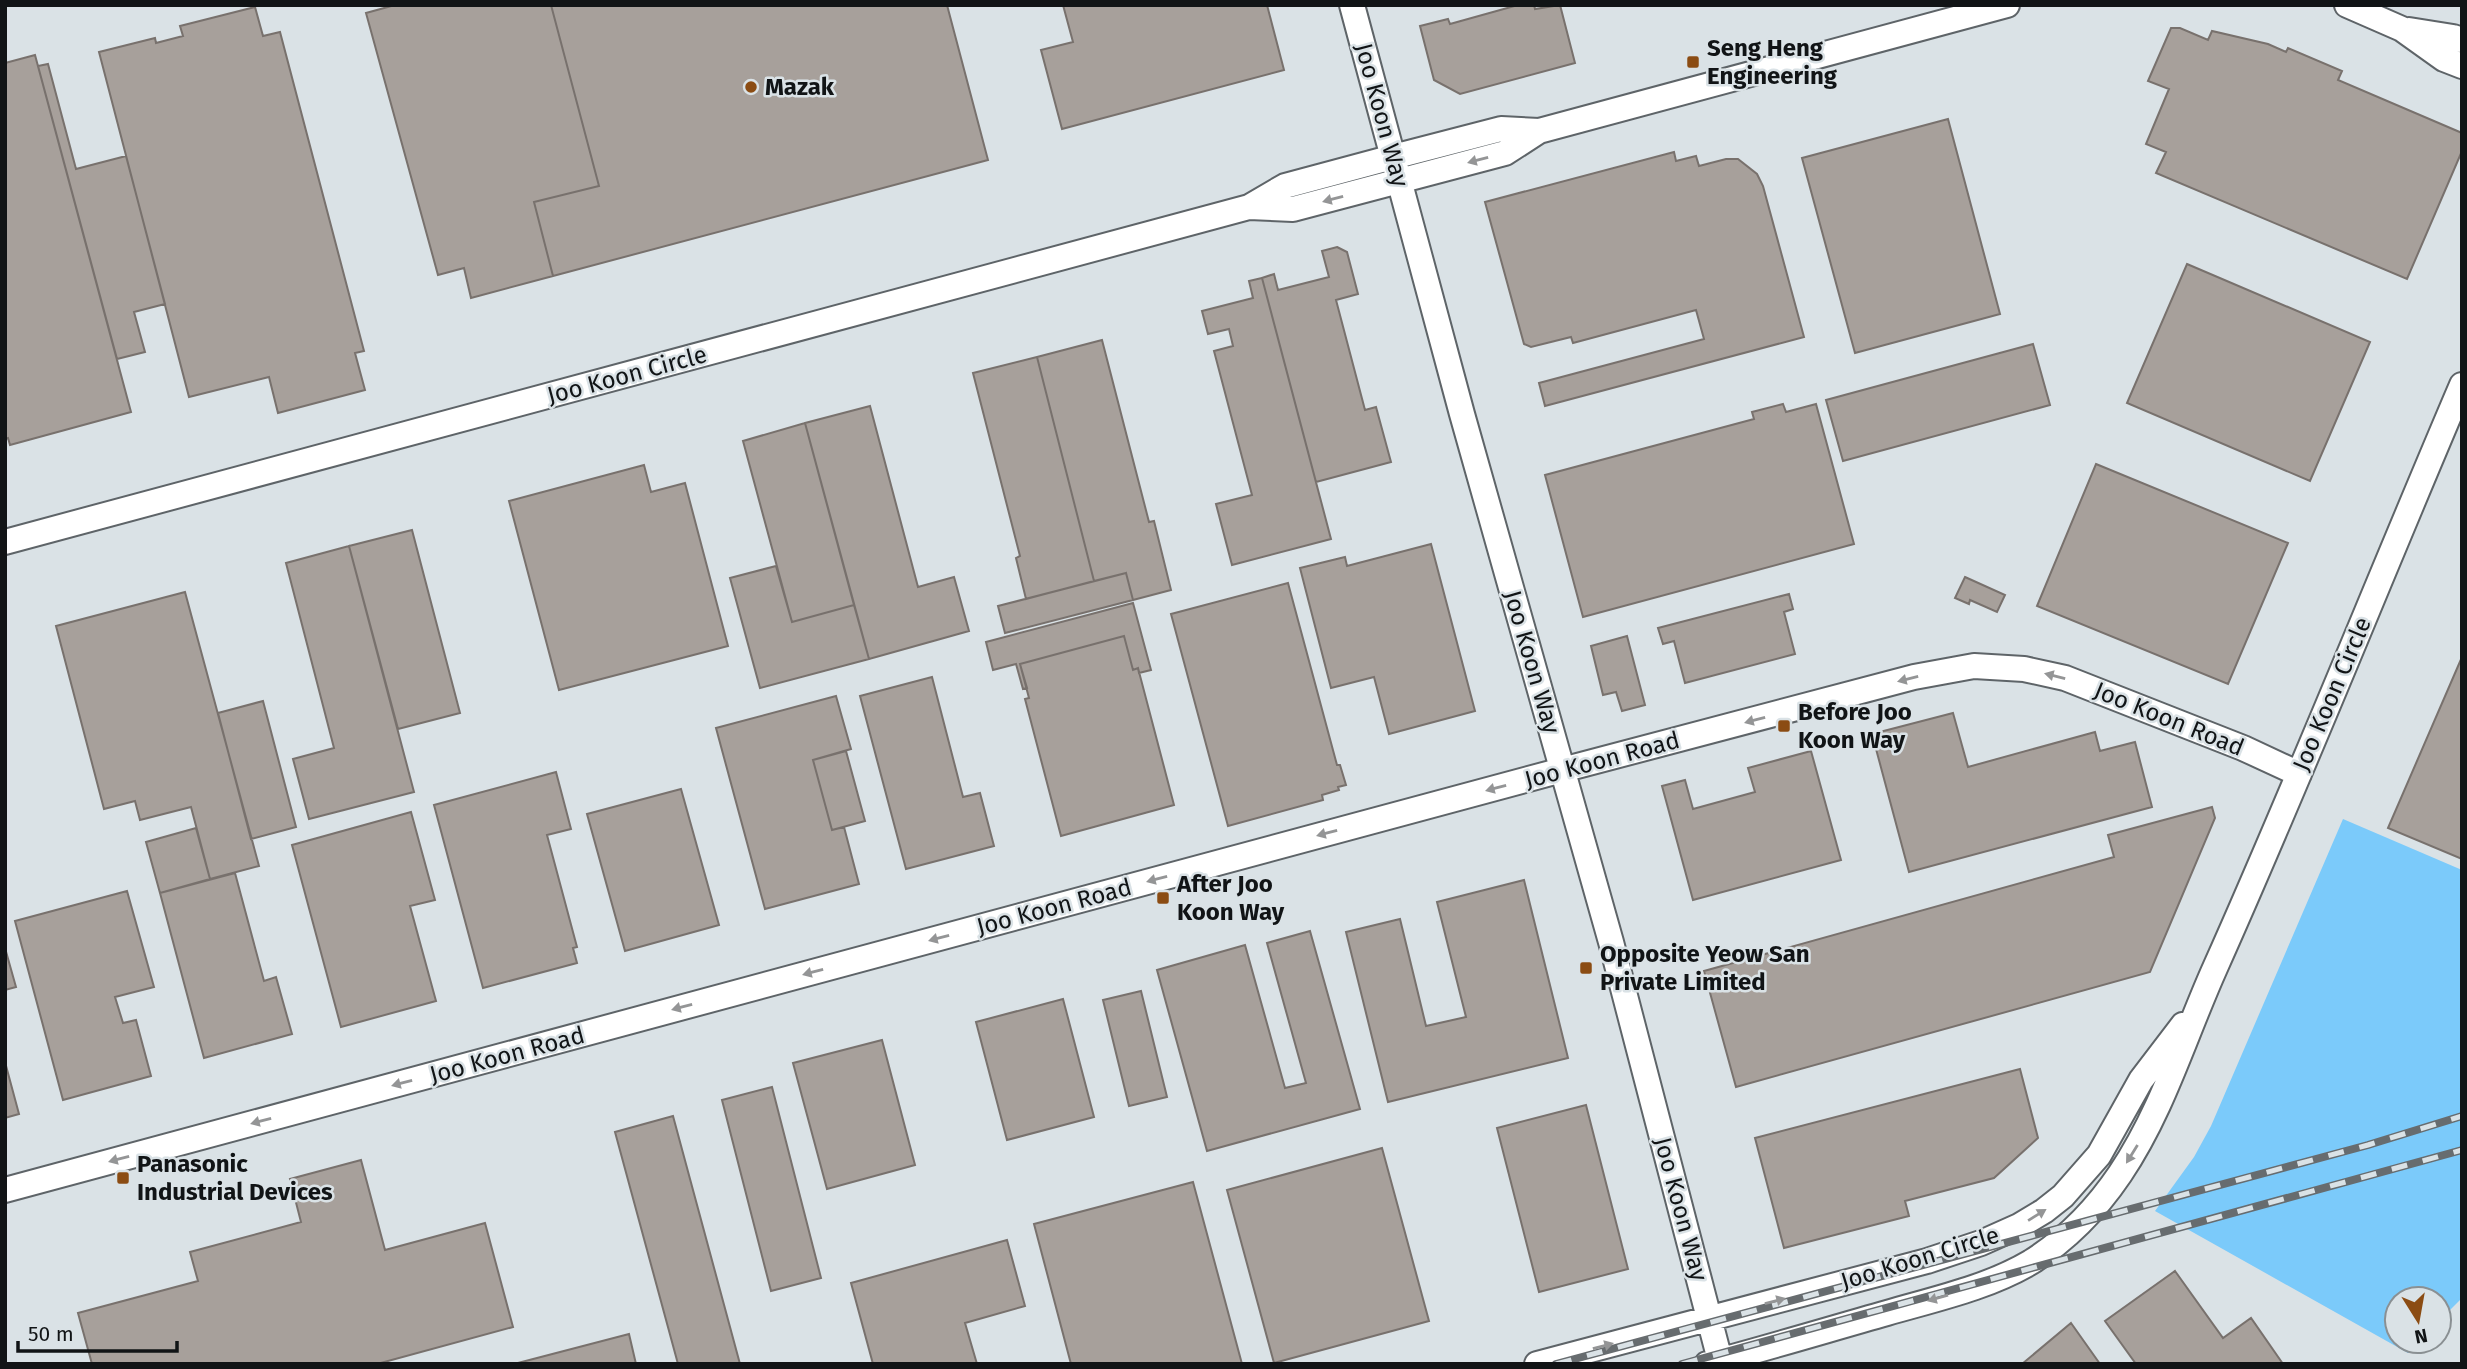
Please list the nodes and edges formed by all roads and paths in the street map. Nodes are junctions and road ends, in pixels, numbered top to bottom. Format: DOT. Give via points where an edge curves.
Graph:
graph roads {
  1 [pos="1352,5"];
  2 [pos="2007,5"];
  3 [pos="2347,5"];
  4 [pos="2402,29"];
  5 [pos="2462,40"];
  6 [pos="2462,66"];
  7 [pos="1396,169"];
  8 [pos="2462,385"];
  9 [pos="5,542"];
  10 [pos="1562,770"];
  11 [pos="2299,774"];
  12 [pos="2200,1002"];
  13 [pos="5,1190"];
  14 [pos="1710,1318"];
  15 [pos="1716,1363"];
  16 [pos="1537,1364"];
  1 -- 7 [label="street, Joo Koon Way"];
  2 -- 7 [label="street, Joo Koon Circle" via="1539,131 1501,129"];
  3 -- 4 [label="street"];
  4 -- 5 [label="street"];
  4 -- 6 [label="street"];
  7 -- 9 [label="street, Joo Koon Circle" via="1285,186 1249,207"];
  7 -- 10 [label="street, Joo Koon Way"];
  8 -- 11 [label="street, Joo Koon Circle"];
  11 -- 10 [label="street, Joo Koon Road, one-way" via="2065,678 2024,669 1974,666 1914,677"];
  10 -- 13 [label="street, Joo Koon Road, one-way"];
  10 -- 14 [label="street, Joo Koon Way"];
  11 -- 12 [label="street, Joo Koon Circle"];
  14 -- 12 [label="street, Joo Koon Circle, one-way" via="1927,1261 1981,1243 2044,1211 2099,1155 2141,1080"];
  12 -- 15 [label="street, Joo Koon Circle, one-way" via="2165,1094 2140,1142 2089,1213 2056,1244 1979,1286"];
  14 -- 15 [label="street, Joo Koon Way"];
  16 -- 14 [label="street, Joo Koon Circle, one-way"];
}
